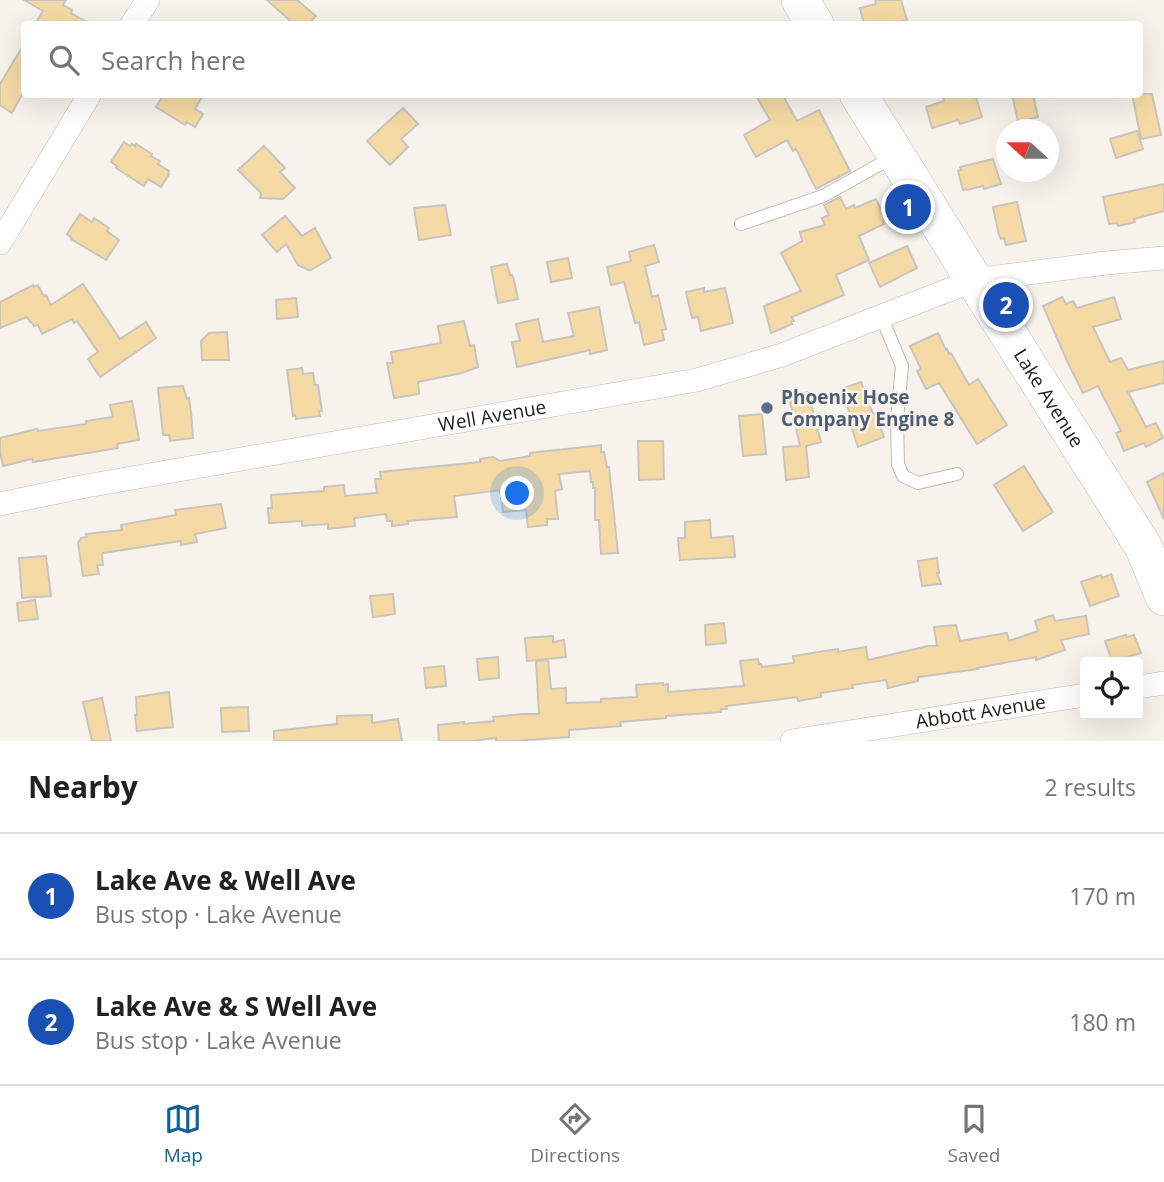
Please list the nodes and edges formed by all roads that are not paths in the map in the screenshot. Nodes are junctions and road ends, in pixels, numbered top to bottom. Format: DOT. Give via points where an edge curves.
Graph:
graph roads {
  1 [pos="148,0"];
  2 [pos="800,0"];
  3 [pos="134,21"];
  4 [pos="813,21"];
  5 [pos="88,98"];
  6 [pos="860,98"];
  7 [pos="896,155"];
  8 [pos="741,224"];
  9 [pos="0,243"];
  10 [pos="1164,258"];
  11 [pos="974,280"];
  12 [pos="881,316"];
  13 [pos="957,474"];
  14 [pos="0,504"];
  15 [pos="1164,597"];
  16 [pos="1164,682"];
  17 [pos="1143,686"];
  18 [pos="1080,696"];
  19 [pos="792,741"];
  1 -- 3 [label="street"];
  2 -- 4 [label="main road"];
  5 -- 9 [label="street"];
  6 -- 7 [label="main road, Lake Avenue"];
  7 -- 8 [label="lane" via="823,196"];
  7 -- 11 [label="main road, Lake Avenue"];
  10 -- 11 [label="street, Well Avenue"];
  11 -- 12 [label="street, Well Avenue"];
  11 -- 15 [label="main road, Lake Avenue" via="1143,547"];
  12 -- 13 [label="lane" via="902,366 897,420 898,464 903,476 918,483"];
  12 -- 14 [label="street, Well Avenue" via="782,355 698,380"];
  16 -- 17 [label="street"];
  18 -- 19 [label="street, Abbott Avenue"];
}
